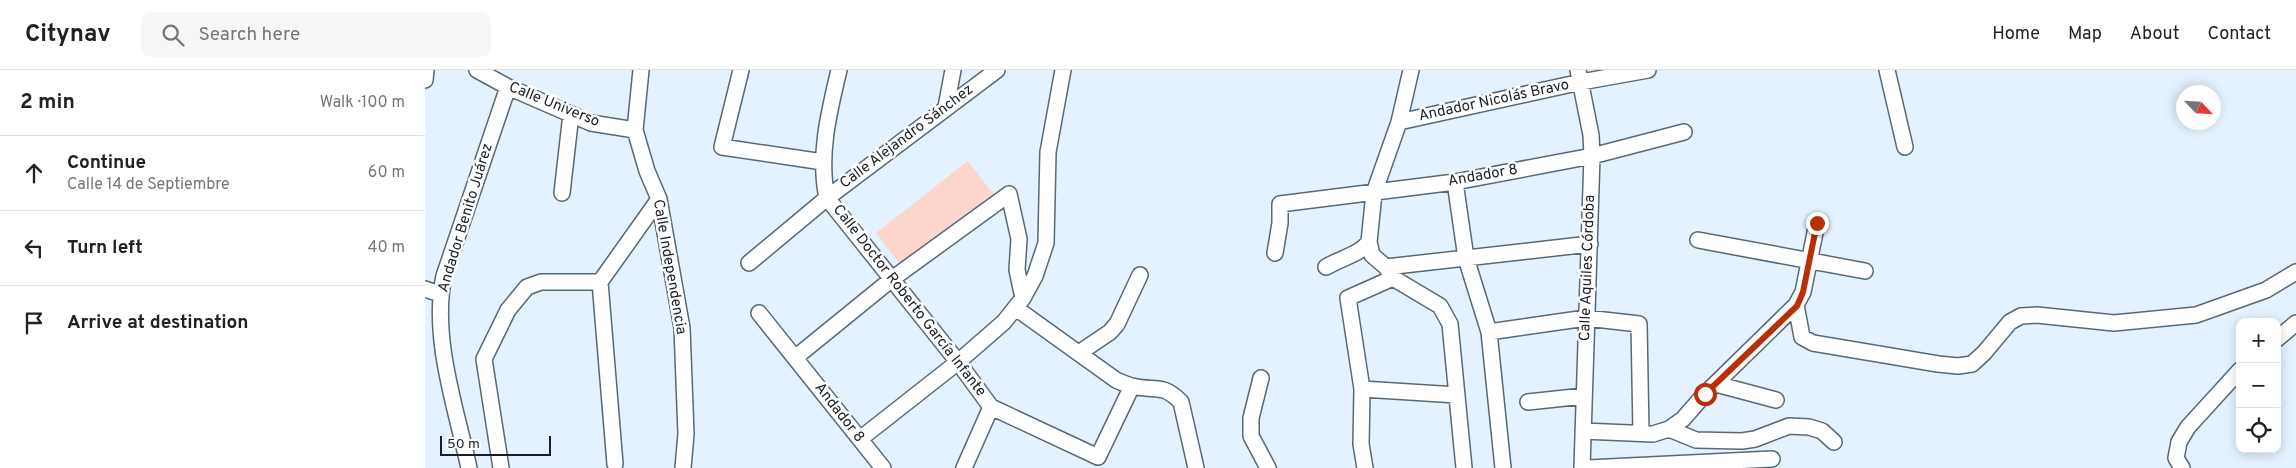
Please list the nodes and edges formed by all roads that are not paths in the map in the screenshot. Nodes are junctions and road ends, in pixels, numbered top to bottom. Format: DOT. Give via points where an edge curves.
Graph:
graph roads {
  1 [pos="426,70"];
  2 [pos="477,70"];
  3 [pos="641,70"];
  4 [pos="741,70"];
  5 [pos="839,70"];
  6 [pos="953,70"];
  7 [pos="997,70"];
  8 [pos="1063,70"];
  9 [pos="1411,70"];
  10 [pos="1648,70"];
  11 [pos="1887,70"];
  12 [pos="1579,76"];
  13 [pos="425,80"];
  14 [pos="508,87"];
  15 [pos="946,108"];
  16 [pos="571,114"];
  17 [pos="1399,122"];
  18 [pos="635,130"];
  19 [pos="1684,132"];
  20 [pos="1905,147"];
  21 [pos="1592,156"];
  22 [pos="823,162"];
  23 [pos="1455,182"];
  24 [pos="562,193"];
  25 [pos="1374,194"];
  26 [pos="827,198"];
  27 [pos="659,199"];
  28 [pos="1817,223"];
  29 [pos="1698,240"];
  30 [pos="1369,242"];
  31 [pos="1590,244"];
  32 [pos="1275,253"];
  33 [pos="1466,258"];
  34 [pos="1809,261"];
  35 [pos="749,262"];
  36 [pos="1326,267"];
  37 [pos="1865,271"];
  38 [pos="1390,272"];
  39 [pos="2296,272"];
  40 [pos="1139,275"];
  41 [pos="892,279"];
  42 [pos="601,282"];
  43 [pos="425,289"];
  44 [pos="440,294"];
  45 [pos="1020,304"];
  46 [pos="1797,306"];
  47 [pos="759,313"];
  48 [pos="1586,318"];
  49 [pos="2296,323"];
  50 [pos="1489,332"];
  51 [pos="2281,336"];
  52 [pos="1079,353"];
  53 [pos="796,357"];
  54 [pos="958,362"];
  55 [pos="2236,374"];
  56 [pos="1261,378"];
  57 [pos="1716,384"];
  58 [pos="1132,386"];
  59 [pos="1362,389"];
  60 [pos="1457,395"];
  61 [pos="1584,396"];
  62 [pos="1776,400"];
  63 [pos="1528,402"];
  64 [pos="991,407"];
  65 [pos="1669,430"];
  66 [pos="1583,432"];
  67 [pos="1641,433"];
  68 [pos="860,439"];
  69 [pos="1833,442"];
  70 [pos="1772,460"];
  71 [pos="615,464"];
  72 [pos="469,468"];
  73 [pos="501,468"];
  74 [pos="683,468"];
  75 [pos="883,468"];
  76 [pos="964,468"];
  77 [pos="1196,468"];
  78 [pos="1268,468"];
  79 [pos="1365,468"];
  80 [pos="1464,468"];
  81 [pos="1503,468"];
  82 [pos="1582,468"];
  83 [pos="1588,468"];
  84 [pos="2182,468"];
  1 -- 13 [label="street"];
  2 -- 14 [label="street, Calle Universo"];
  3 -- 18 [label="street, Calle Independencia"];
  4 -- 22 [label="street" via="722,147"];
  5 -- 22 [label="street"];
  6 -- 15 [label="street"];
  7 -- 15 [label="street, Calle Alejandro Sánchez"];
  8 -- 45 [label="street" via="1048,152 1046,243 1035,276"];
  9 -- 17 [label="street"];
  10 -- 12 [label="street, Andador Nicolás Bravo"];
  11 -- 20 [label="street"];
  12 -- 17 [label="street, Andador Nicolás Bravo"];
  12 -- 21 [label="street, Calle Aquiles Córdoba"];
  14 -- 16 [label="street, Calle Universo"];
  14 -- 44 [label="street, Andador Benito Juárez"];
  15 -- 26 [label="street, Calle Alejandro Sánchez"];
  16 -- 18 [label="street, Calle Universo" via="591,123"];
  16 -- 24 [label="street"];
  17 -- 25 [label="street"];
  18 -- 27 [label="street, Calle Independencia"];
  19 -- 21 [label="street, Andador 8"];
  21 -- 23 [label="street, Andador 8"];
  21 -- 31 [label="street, Calle Aquiles Córdoba"];
  22 -- 26 [label="street"];
  23 -- 25 [label="street, Andador 8"];
  23 -- 33 [label="street"];
  25 -- 30 [label="street"];
  25 -- 32 [label="street, Andador 8" via="1280,204 1281,223"];
  26 -- 35 [label="street, Calle Alejandro Sánchez"];
  26 -- 41 [label="street, Calle Doctor Roberto García Infante"];
  27 -- 42 [label="street"];
  27 -- 74 [label="street, Calle Independencia" via="682,328 686,434"];
  28 -- 34 [label="street"];
  29 -- 34 [label="street"];
  30 -- 36 [label="street" via="1362,251"];
  30 -- 38 [label="street" via="1372,255"];
  31 -- 33 [label="street"];
  31 -- 48 [label="street, Calle Aquiles Córdoba"];
  33 -- 38 [label="street"];
  33 -- 50 [label="street"];
  34 -- 37 [label="street"];
  34 -- 46 [label="street"];
  38 -- 59 [label="street" via="1348,298"];
  38 -- 60 [label="street" via="1447,314"];
  39 -- 46 [label="street" via="2266,290 2196,315 2114,323 2021,316 2010,322 1972,364 1958,366 1813,343 1802,337"];
  40 -- 52 [label="street" via="1117,324"];
  41 -- 45 [label="street" via="1009,194 1019,239"];
  41 -- 53 [label="street"];
  41 -- 54 [label="street, Calle Doctor Roberto García Infante"];
  42 -- 71 [label="street"];
  42 -- 73 [label="street" via="541,282 527,287 508,310 484,359"];
  43 -- 44 [label="street"];
  44 -- 72 [label="street, Andador Benito Juárez" via="440,334"];
  45 -- 52 [label="street"];
  45 -- 54 [label="street"];
  46 -- 57 [label="street"];
  47 -- 53 [label="street, Andador 8"];
  48 -- 50 [label="street"];
  48 -- 61 [label="street, Calle Aquiles Córdoba"];
  48 -- 67 [label="street" via="1639,324"];
  49 -- 51 [label="street"];
  50 -- 81 [label="street"];
  52 -- 58 [label="street" via="1116,380"];
  53 -- 68 [label="street, Andador 8"];
  54 -- 64 [label="street, Calle Doctor Roberto García Infante"];
  54 -- 68 [label="street"];
  55 -- 84 [label="street" via="2188,427 2179,442 2176,458"];
  56 -- 78 [label="street" via="1251,418 1251,436"];
  57 -- 62 [label="street"];
  57 -- 65 [label="street"];
  58 -- 64 [label="street, Calle Doctor Roberto García Infante" via="1099,457"];
  58 -- 77 [label="street" via="1162,388 1181,402"];
  59 -- 60 [label="street"];
  59 -- 79 [label="street" via="1361,444"];
  60 -- 80 [label="street"];
  61 -- 63 [label="street"];
  61 -- 66 [label="street, Calle Aquiles Córdoba"];
  64 -- 76 [label="street"];
  65 -- 67 [label="street"];
  65 -- 69 [label="street" via="1697,440 1743,440 1755,439 1789,426 1809,427 1822,431"];
  66 -- 67 [label="street"];
  66 -- 82 [label="street, Calle Aquiles Córdoba"];
  68 -- 75 [label="street, Andador 8"];
  70 -- 83 [label="street"];
}
